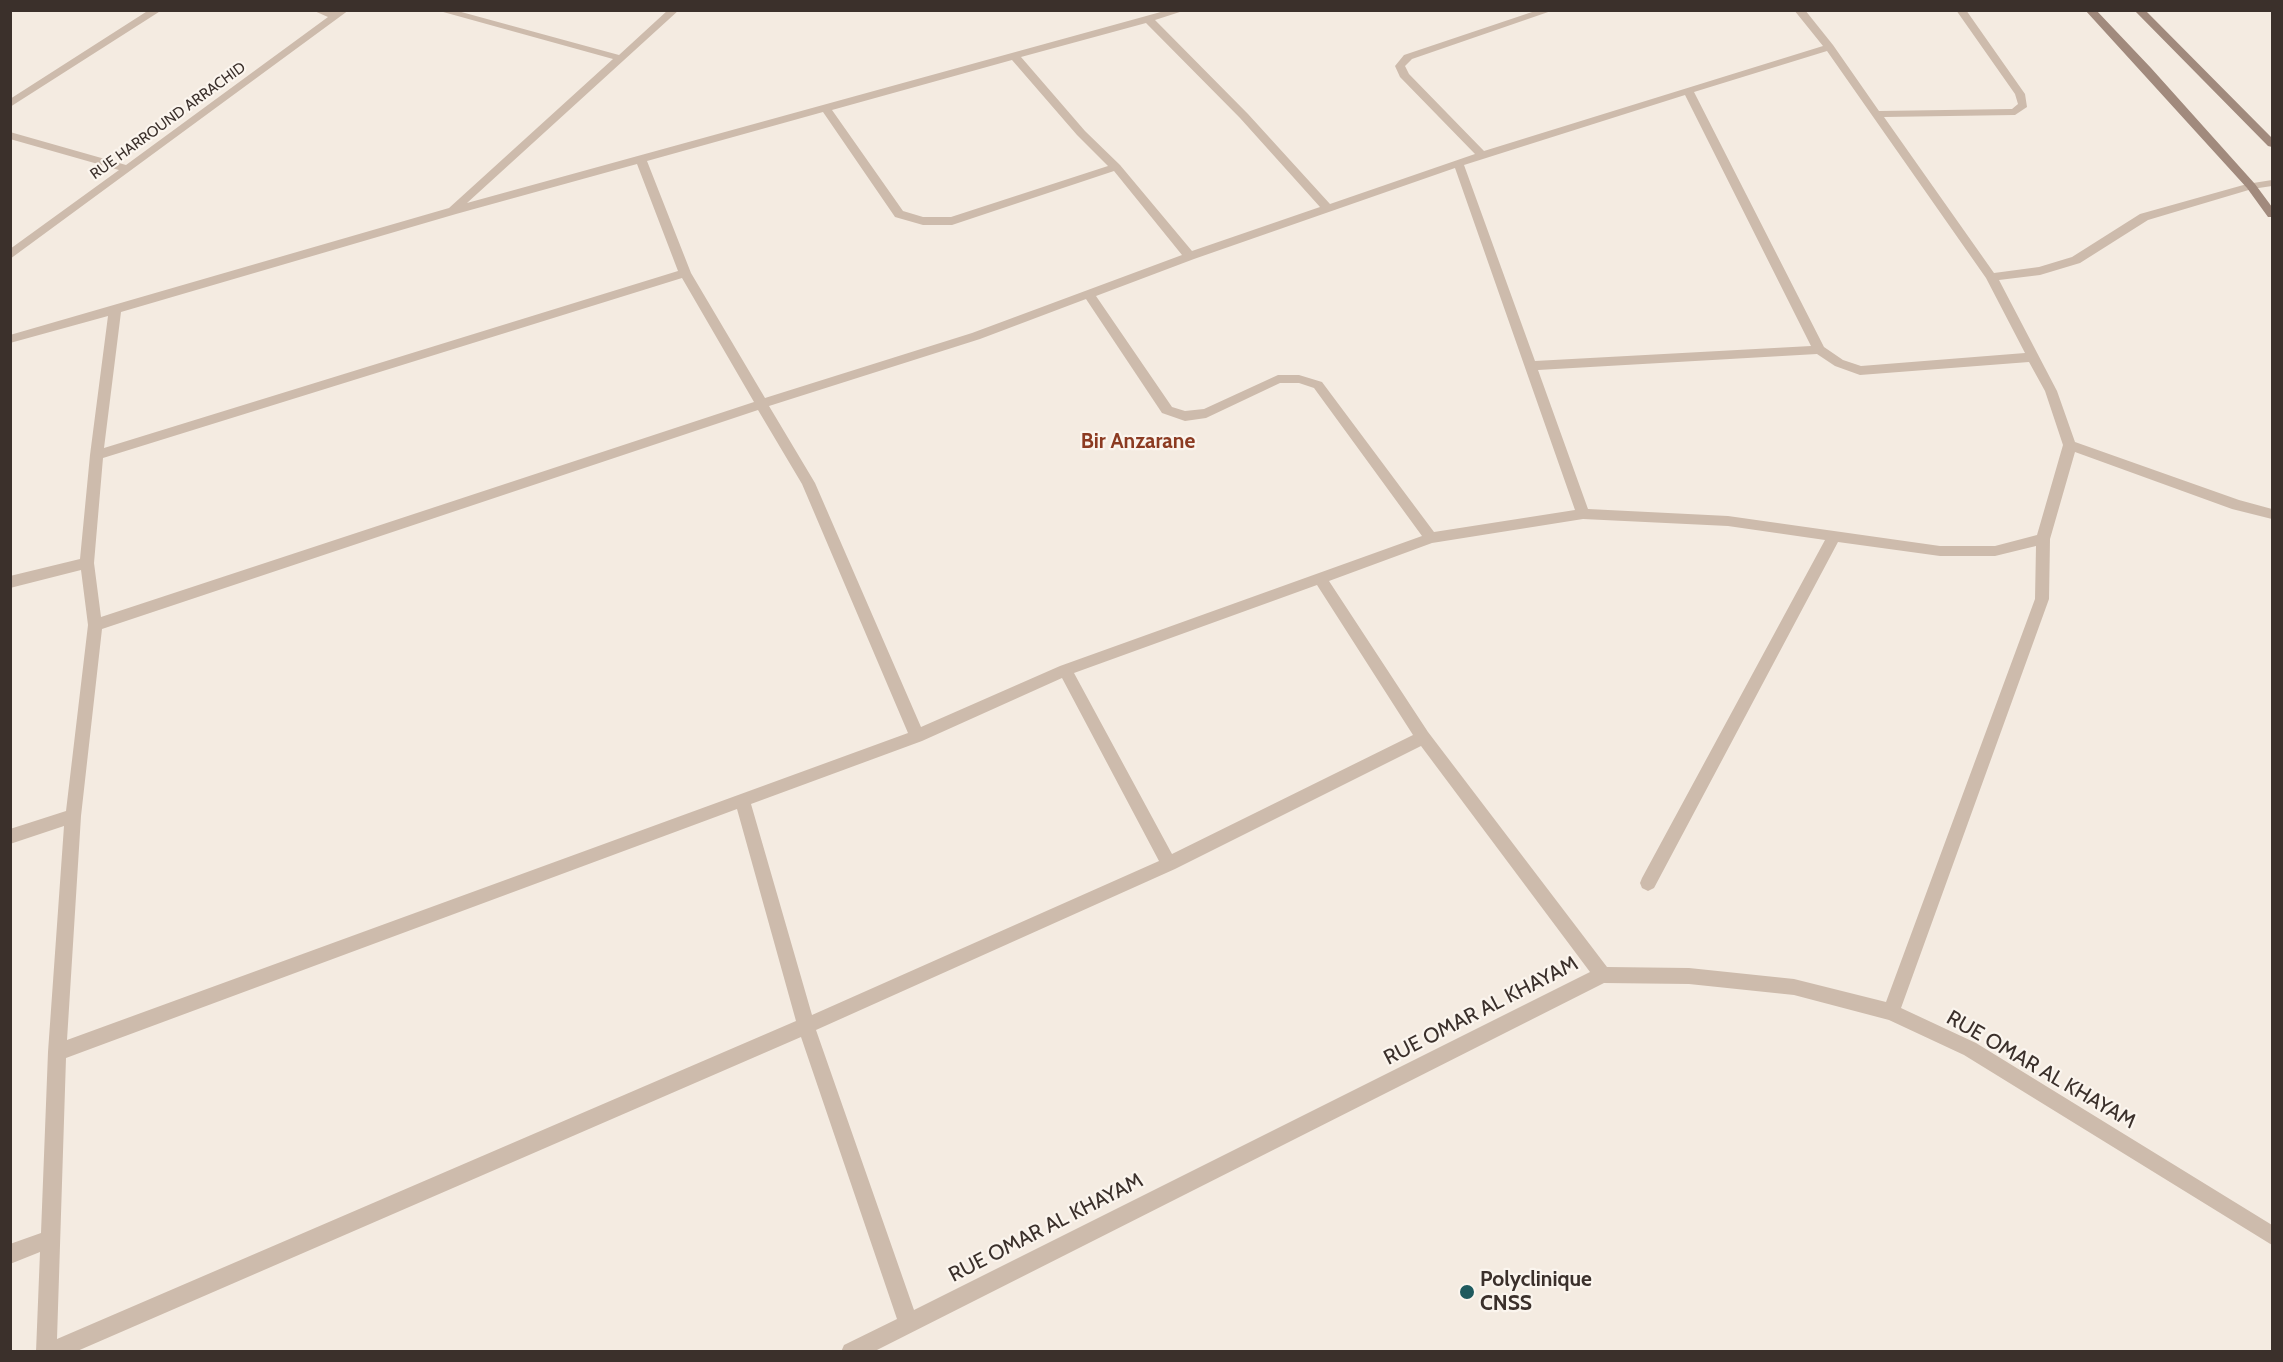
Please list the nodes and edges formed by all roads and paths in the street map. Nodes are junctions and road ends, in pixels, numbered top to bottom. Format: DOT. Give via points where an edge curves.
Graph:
graph roads {
  1 [pos="157,10"];
  2 [pos="317,10"];
  3 [pos="441,10"];
  4 [pos="674,10"];
  5 [pos="1181,10"];
  6 [pos="1549,10"];
  7 [pos="1799,10"];
  8 [pos="1961,10"];
  9 [pos="2090,10"];
  10 [pos="2139,10"];
  11 [pos="340,13"];
  12 [pos="1148,20"];
  13 [pos="1829,47"];
  14 [pos="1014,56"];
  15 [pos="620,58"];
  16 [pos="1688,91"];
  17 [pos="10,104"];
  18 [pos="825,108"];
  19 [pos="1874,114"];
  20 [pos="10,135"];
  21 [pos="2272,144"];
  22 [pos="1482,155"];
  23 [pos="641,160"];
  24 [pos="1459,165"];
  25 [pos="1116,167"];
  26 [pos="128,169"];
  27 [pos="2272,183"];
  28 [pos="2251,186"];
  29 [pos="1329,209"];
  30 [pos="452,211"];
  31 [pos="2272,214"];
  32 [pos="10,255"];
  33 [pos="1190,256"];
  34 [pos="685,273"];
  35 [pos="1991,277"];
  36 [pos="1089,294"];
  37 [pos="115,310"];
  38 [pos="10,339"];
  39 [pos="1819,350"];
  40 [pos="2034,357"];
  41 [pos="1529,366"];
  42 [pos="761,404"];
  43 [pos="2070,445"];
  44 [pos="97,455"];
  45 [pos="1583,513"];
  46 [pos="2272,514"];
  47 [pos="1834,536"];
  48 [pos="1431,538"];
  49 [pos="2043,539"];
  50 [pos="87,563"];
  51 [pos="1319,577"];
  52 [pos="10,582"];
  53 [pos="95,625"];
  54 [pos="1065,670"];
  55 [pos="917,736"];
  56 [pos="1423,737"];
  57 [pos="742,799"];
  58 [pos="73,816"];
  59 [pos="10,837"];
  60 [pos="1169,864"];
  61 [pos="1648,883"];
  62 [pos="1603,975"];
  63 [pos="1892,1012"];
  64 [pos="806,1026"];
  65 [pos="57,1052"];
  66 [pos="2272,1236"];
  67 [pos="50,1239"];
  68 [pos="10,1254"];
  69 [pos="908,1323"];
  70 [pos="48,1352"];
  71 [pos="851,1352"];
  1 -- 17 [label="street"];
  2 -- 11 [label="street"];
  3 -- 15 [label="street"];
  4 -- 15 [label="street"];
  5 -- 12 [label="street"];
  6 -- 22 [label="street" via="1508,19 1408,57 1400,66 1404,75"];
  7 -- 13 [label="street"];
  8 -- 19 [label="street" via="2020,94 2023,105 2014,112"];
  9 -- 28 [label="main road"];
  10 -- 21 [label="main road"];
  11 -- 26 [label="street, RUE HARROUND ARRACHID"];
  12 -- 14 [label="street"];
  12 -- 29 [label="street"];
  13 -- 16 [label="street"];
  13 -- 19 [label="street"];
  14 -- 18 [label="street"];
  14 -- 25 [label="street"];
  15 -- 30 [label="street"];
  16 -- 22 [label="street"];
  16 -- 39 [label="street"];
  18 -- 23 [label="street"];
  18 -- 25 [label="street" via="899,214 923,221 952,221"];
  19 -- 35 [label="street"];
  20 -- 26 [label="street"];
  22 -- 24 [label="street"];
  23 -- 30 [label="street"];
  23 -- 34 [label="street"];
  24 -- 29 [label="street"];
  24 -- 41 [label="street"];
  25 -- 33 [label="street"];
  26 -- 32 [label="street, RUE HARROUND ARRACHID"];
  27 -- 28 [label="street"];
  28 -- 31 [label="main road"];
  28 -- 35 [label="street" via="2144,217 2076,260 2040,271"];
  29 -- 33 [label="street"];
  30 -- 37 [label="street"];
  33 -- 36 [label="street"];
  34 -- 42 [label="street"];
  34 -- 44 [label="street"];
  35 -- 40 [label="street"];
  36 -- 42 [label="street" via="976,336"];
  36 -- 48 [label="street" via="1167,410 1185,416 1206,413 1278,380 1318,385"];
  37 -- 38 [label="street"];
  37 -- 44 [label="street"];
  39 -- 40 [label="street" via="1860,371"];
  39 -- 41 [label="street"];
  40 -- 43 [label="street"];
  41 -- 45 [label="street"];
  42 -- 53 [label="street"];
  42 -- 55 [label="street" via="808,483"];
  43 -- 46 [label="street"];
  43 -- 49 [label="street"];
  44 -- 50 [label="street"];
  45 -- 47 [label="street" via="1728,521"];
  45 -- 48 [label="street"];
  47 -- 49 [label="street" via="1940,551 1995,551"];
  47 -- 61 [label="street"];
  48 -- 51 [label="street"];
  49 -- 63 [label="street" via="2042,599"];
  50 -- 52 [label="street"];
  50 -- 53 [label="street"];
  51 -- 54 [label="street"];
  51 -- 56 [label="street"];
  53 -- 58 [label="street"];
  54 -- 55 [label="street"];
  54 -- 60 [label="street"];
  55 -- 57 [label="street"];
  56 -- 60 [label="street"];
  56 -- 62 [label="street"];
  57 -- 64 [label="street"];
  57 -- 65 [label="street"];
  58 -- 59 [label="street"];
  58 -- 65 [label="street"];
  60 -- 64 [label="street"];
  62 -- 63 [label="street, RUE OMAR AL KHAYAM" via="1689,976 1794,987"];
  62 -- 69 [label="street, RUE OMAR AL KHAYAM"];
  63 -- 66 [label="street, RUE OMAR AL KHAYAM" via="1970,1049"];
  64 -- 69 [label="street"];
  64 -- 70 [label="street"];
  65 -- 67 [label="street"];
  67 -- 68 [label="street"];
  67 -- 70 [label="street"];
  69 -- 71 [label="street, RUE OMAR AL KHAYAM"];
}
